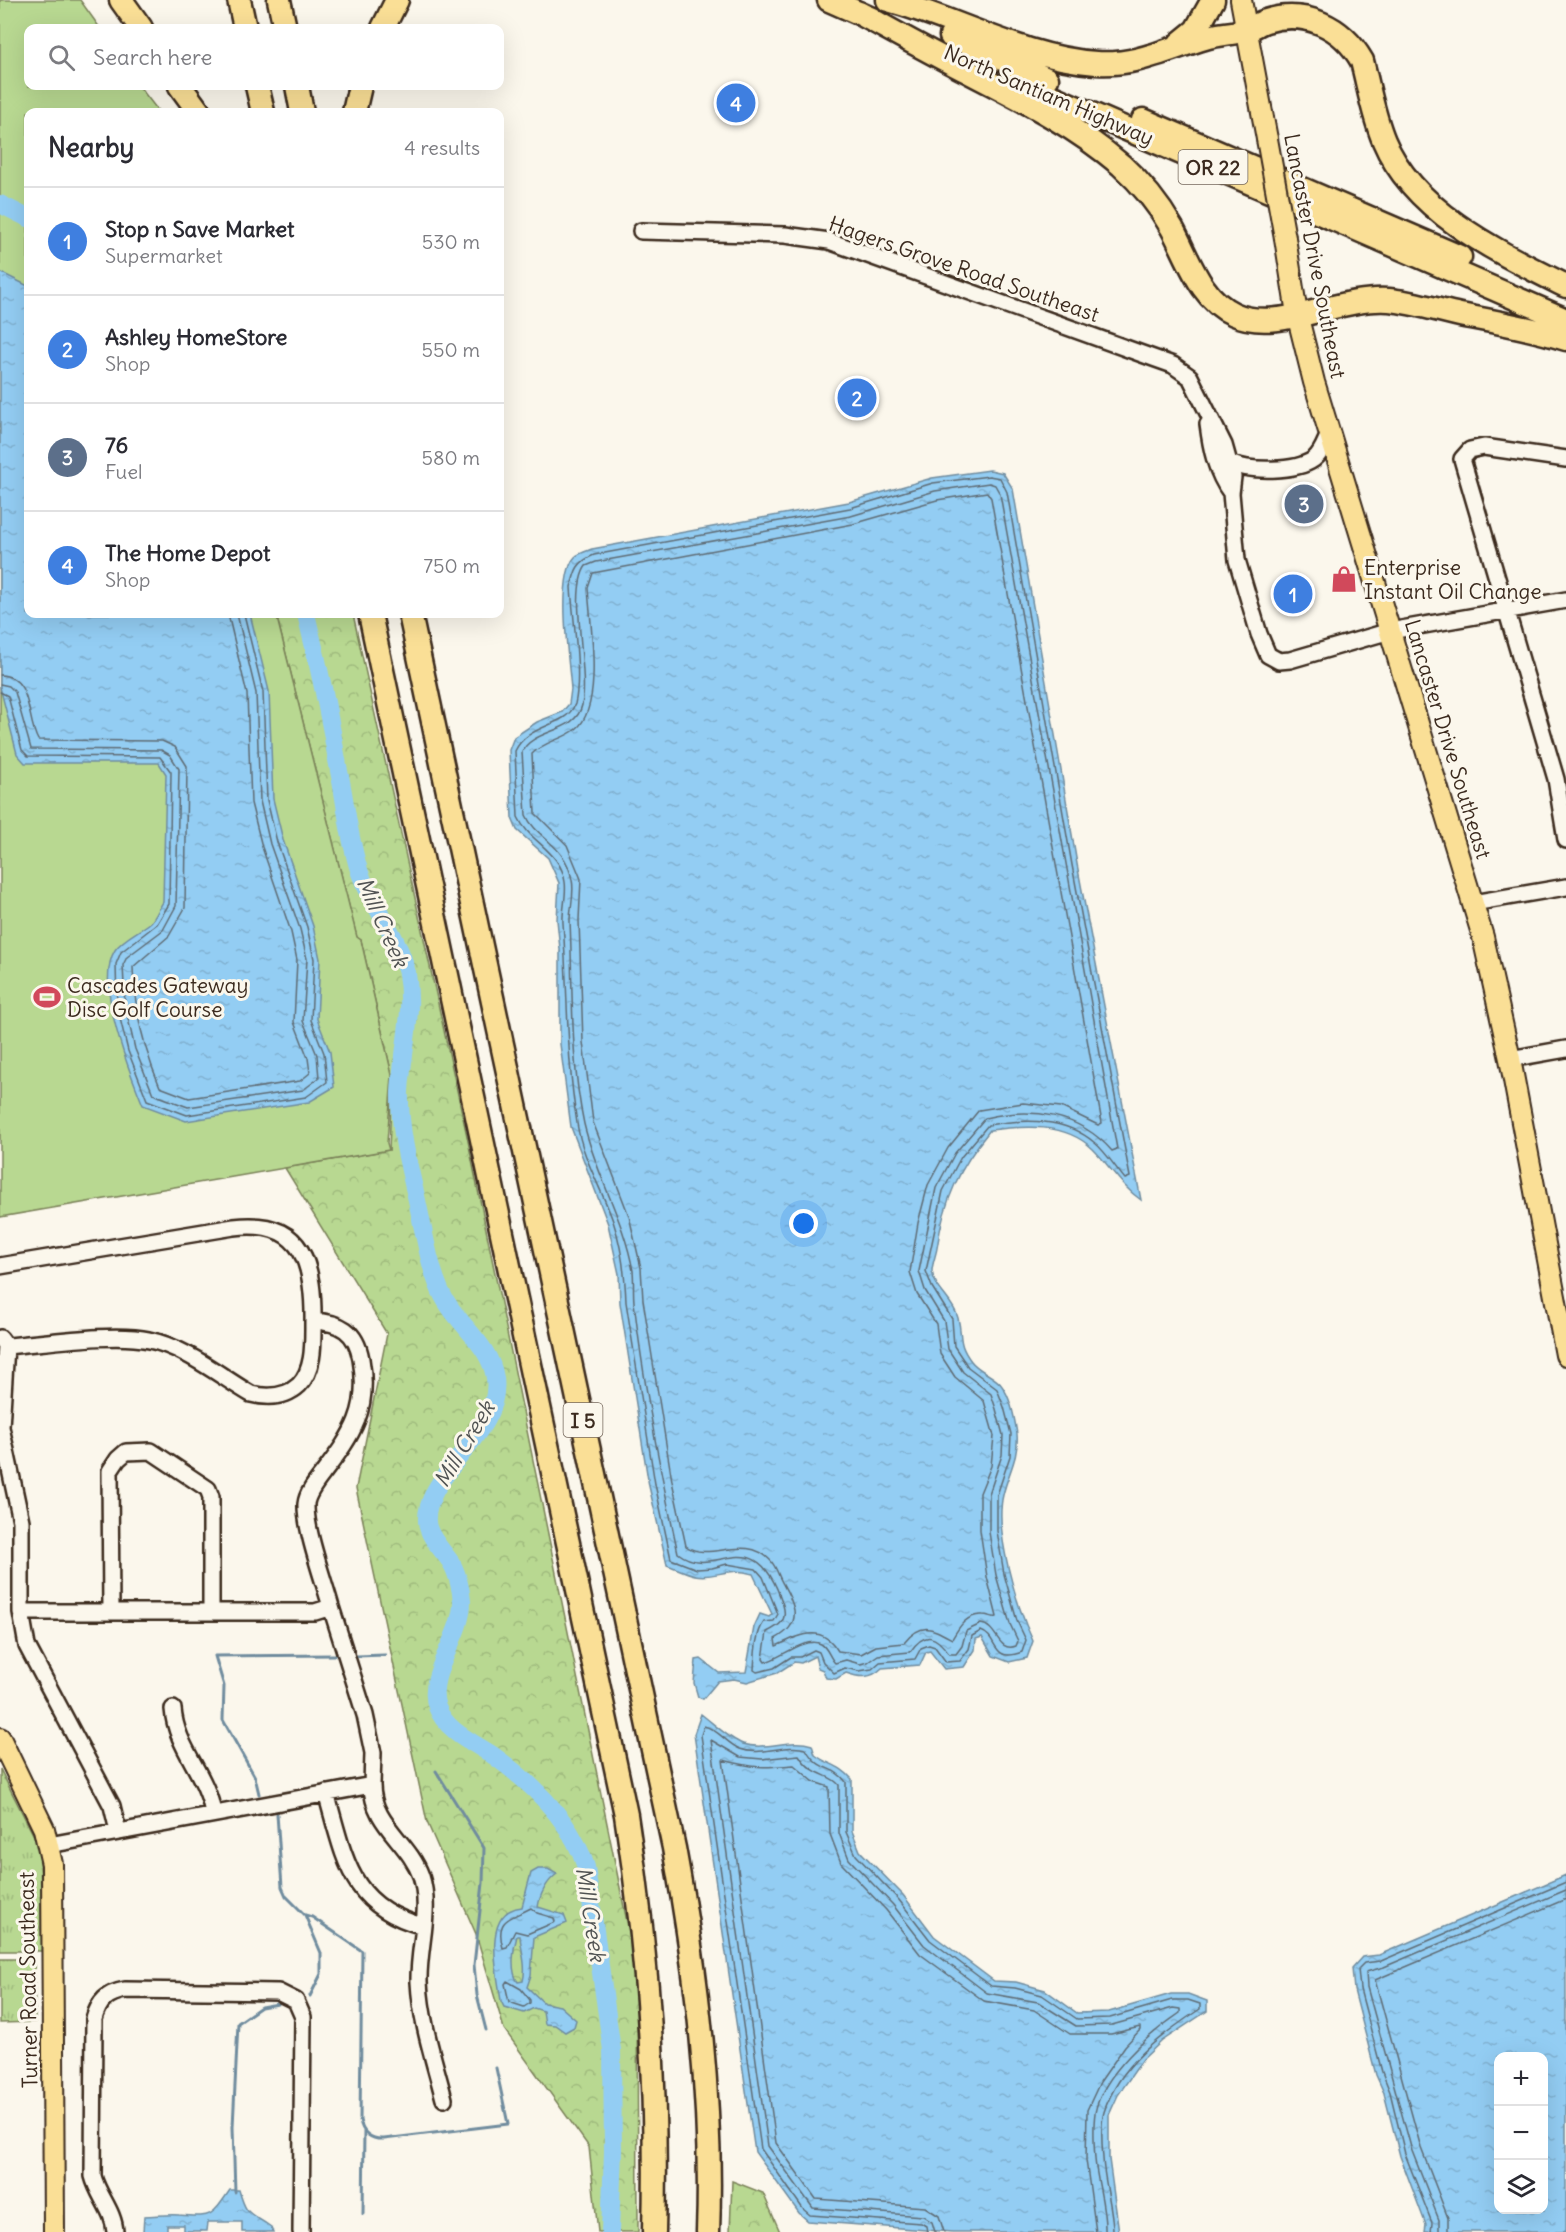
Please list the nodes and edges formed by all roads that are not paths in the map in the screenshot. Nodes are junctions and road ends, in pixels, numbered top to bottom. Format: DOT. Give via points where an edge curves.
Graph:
graph roads {
  1 [pos="121,0"];
  2 [pos="239,0"];
  3 [pos="279,0"];
  4 [pos="397,0"];
  5 [pos="829,0"];
  6 [pos="888,0"];
  7 [pos="1213,0"];
  8 [pos="1241,0"];
  9 [pos="866,7"];
  10 [pos="138,24"];
  11 [pos="244,24"];
  12 [pos="284,24"];
  13 [pos="385,24"];
  14 [pos="1247,30"];
  15 [pos="1175,48"];
  16 [pos="183,90"];
  17 [pos="258,90"];
  18 [pos="298,90"];
  19 [pos="359,90"];
  20 [pos="196,108"];
  21 [pos="262,108"];
  22 [pos="301,108"];
  23 [pos="355,108"];
  24 [pos="641,231"];
  25 [pos="1566,286"];
  26 [pos="1566,303"];
  27 [pos="1297,314"];
  28 [pos="1566,320"];
  29 [pos="1566,339"];
  30 [pos="1207,412"];
  31 [pos="1329,434"];
  32 [pos="1566,459"];
  33 [pos="1230,463"];
  34 [pos="1231,493"];
  35 [pos="1566,600"];
  36 [pos="1505,610"];
  37 [pos="371,618"];
  38 [pos="411,618"];
  39 [pos="1389,631"];
  40 [pos="1561,778"];
  41 [pos="1566,840"];
  42 [pos="1566,887"];
  43 [pos="1473,903"];
  44 [pos="1566,1050"];
  45 [pos="1510,1059"];
  46 [pos="0,1266"];
  47 [pos="313,1321"];
  48 [pos="3,1342"];
  49 [pos="1566,1355"];
  50 [pos="332,1607"];
  51 [pos="21,1612"];
  52 [pos="111,1612"];
  53 [pos="211,1612"];
  54 [pos="173,1709"];
  55 [pos="0,1738"];
  56 [pos="372,1785"];
  57 [pos="326,1794"];
  58 [pos="213,1814"];
  59 [pos="118,1831"];
  60 [pos="49,1845"];
  61 [pos="423,1926"];
  62 [pos="444,2099"];
  63 [pos="54,2232"];
  64 [pos="115,2232"];
  65 [pos="301,2232"];
  66 [pos="654,2232"];
  67 [pos="708,2232"];
  1 -- 10 [label="highway"];
  2 -- 11 [label="highway"];
  3 -- 12 [label="highway"];
  4 -- 13 [label="highway"];
  5 -- 9 [label="highway, North Santiam Highway / OR 22"];
  6 -- 15 [label="highway" via="1072,61 1137,62"];
  7 -- 15 [label="highway" via="1196,30"];
  8 -- 14 [label="main road, Lancaster Drive Southeast"];
  9 -- 26 [label="highway, North Santiam Highway / OR 22" via="1071,90"];
  9 -- 27 [label="highway" via="1063,122 1122,167 1171,226 1205,291 1218,304 1249,319 1278,321"];
  9 -- 28 [label="highway, North Santiam Highway / OR 22"];
  14 -- 15 [label="highway"];
  14 -- 25 [label="highway" via="1264,21 1296,17 1320,22 1343,36 1362,61 1384,142 1414,187 1457,225"];
  14 -- 27 [label="main road, Lancaster Drive Southeast, bridge"];
  16 -- 20 [label="highway"];
  17 -- 21 [label="highway"];
  18 -- 22 [label="highway"];
  19 -- 23 [label="highway"];
  24 -- 30 [label="street, Hagers Grove Road Southeast" via="800,236 863,251 1173,365 1190,377"];
  27 -- 29 [label="highway" via="1358,300 1390,300"];
  27 -- 31 [label="main road, Lancaster Drive Southeast"];
  30 -- 33 [label="street, Hagers Grove Road Southeast"];
  30 -- 34 [label="street, Hagers Grove Road Southeast" via="1221,480"];
  31 -- 33 [label="street" via="1319,454 1308,462 1268,470"];
  31 -- 39 [label="main road, Lancaster Drive Southeast"];
  32 -- 36 [label="street" via="1484,447 1464,454 1464,476"];
  33 -- 34 [label="street, Hagers Grove Road Southeast"];
  34 -- 39 [label="street, Hagers Grove Road Southeast" via="1237,560 1268,656 1290,660"];
  35 -- 36 [label="street"];
  36 -- 39 [label="street"];
  36 -- 40 [label="street"];
  37 -- 66 [label="highway, I 5" via="627,1815 652,2021"];
  38 -- 67 [label="highway, I 5" via="678,1869 704,2050 710,2158"];
  39 -- 43 [label="main road, Lancaster Drive Southeast"];
  40 -- 41 [label="street"];
  42 -- 43 [label="street"];
  43 -- 45 [label="main road, Lancaster Drive Southeast"];
  44 -- 45 [label="street"];
  45 -- 49 [label="main road, Lancaster Drive Southeast"];
  46 -- 47 [label="street" via="234,1227 263,1226 285,1235 304,1253 311,1274"];
  47 -- 48 [label="street" via="307,1372 299,1385 277,1397 251,1394 152,1340"];
  47 -- 50 [label="street" via="346,1329 355,1338 363,1367 361,1413 306,1503"];
  48 -- 51 [label="street" via="1,1426 21,1521"];
  50 -- 53 [label="street" via="315,1612"];
  50 -- 56 [label="street" via="365,1715 373,1753"];
  51 -- 52 [label="street"];
  51 -- 59 [label="street" via="27,1646 112,1806"];
  52 -- 53 [label="street"];
  52 -- 53 [label="street" via="110,1471 126,1452 140,1450 151,1452 199,1481 211,1497"];
  54 -- 58 [label="street" via="175,1728 211,1799"];
  55 -- 60 [label="main road, Turner Road Southeast"];
  56 -- 57 [label="street"];
  56 -- 61 [label="street" via="374,1807 406,1849 421,1877"];
  57 -- 58 [label="street"];
  57 -- 61 [label="street" via="348,1865 366,1896 388,1914"];
  58 -- 59 [label="street"];
  59 -- 60 [label="street"];
  60 -- 63 [label="main road, Turner Road Southeast" via="54,1904"];
  61 -- 62 [label="street" via="419,1981 423,2018"];
  64 -- 65 [label="street" via="93,2176 94,2019 104,1998 125,1990 278,1992 296,2001 303,2018"];
}
